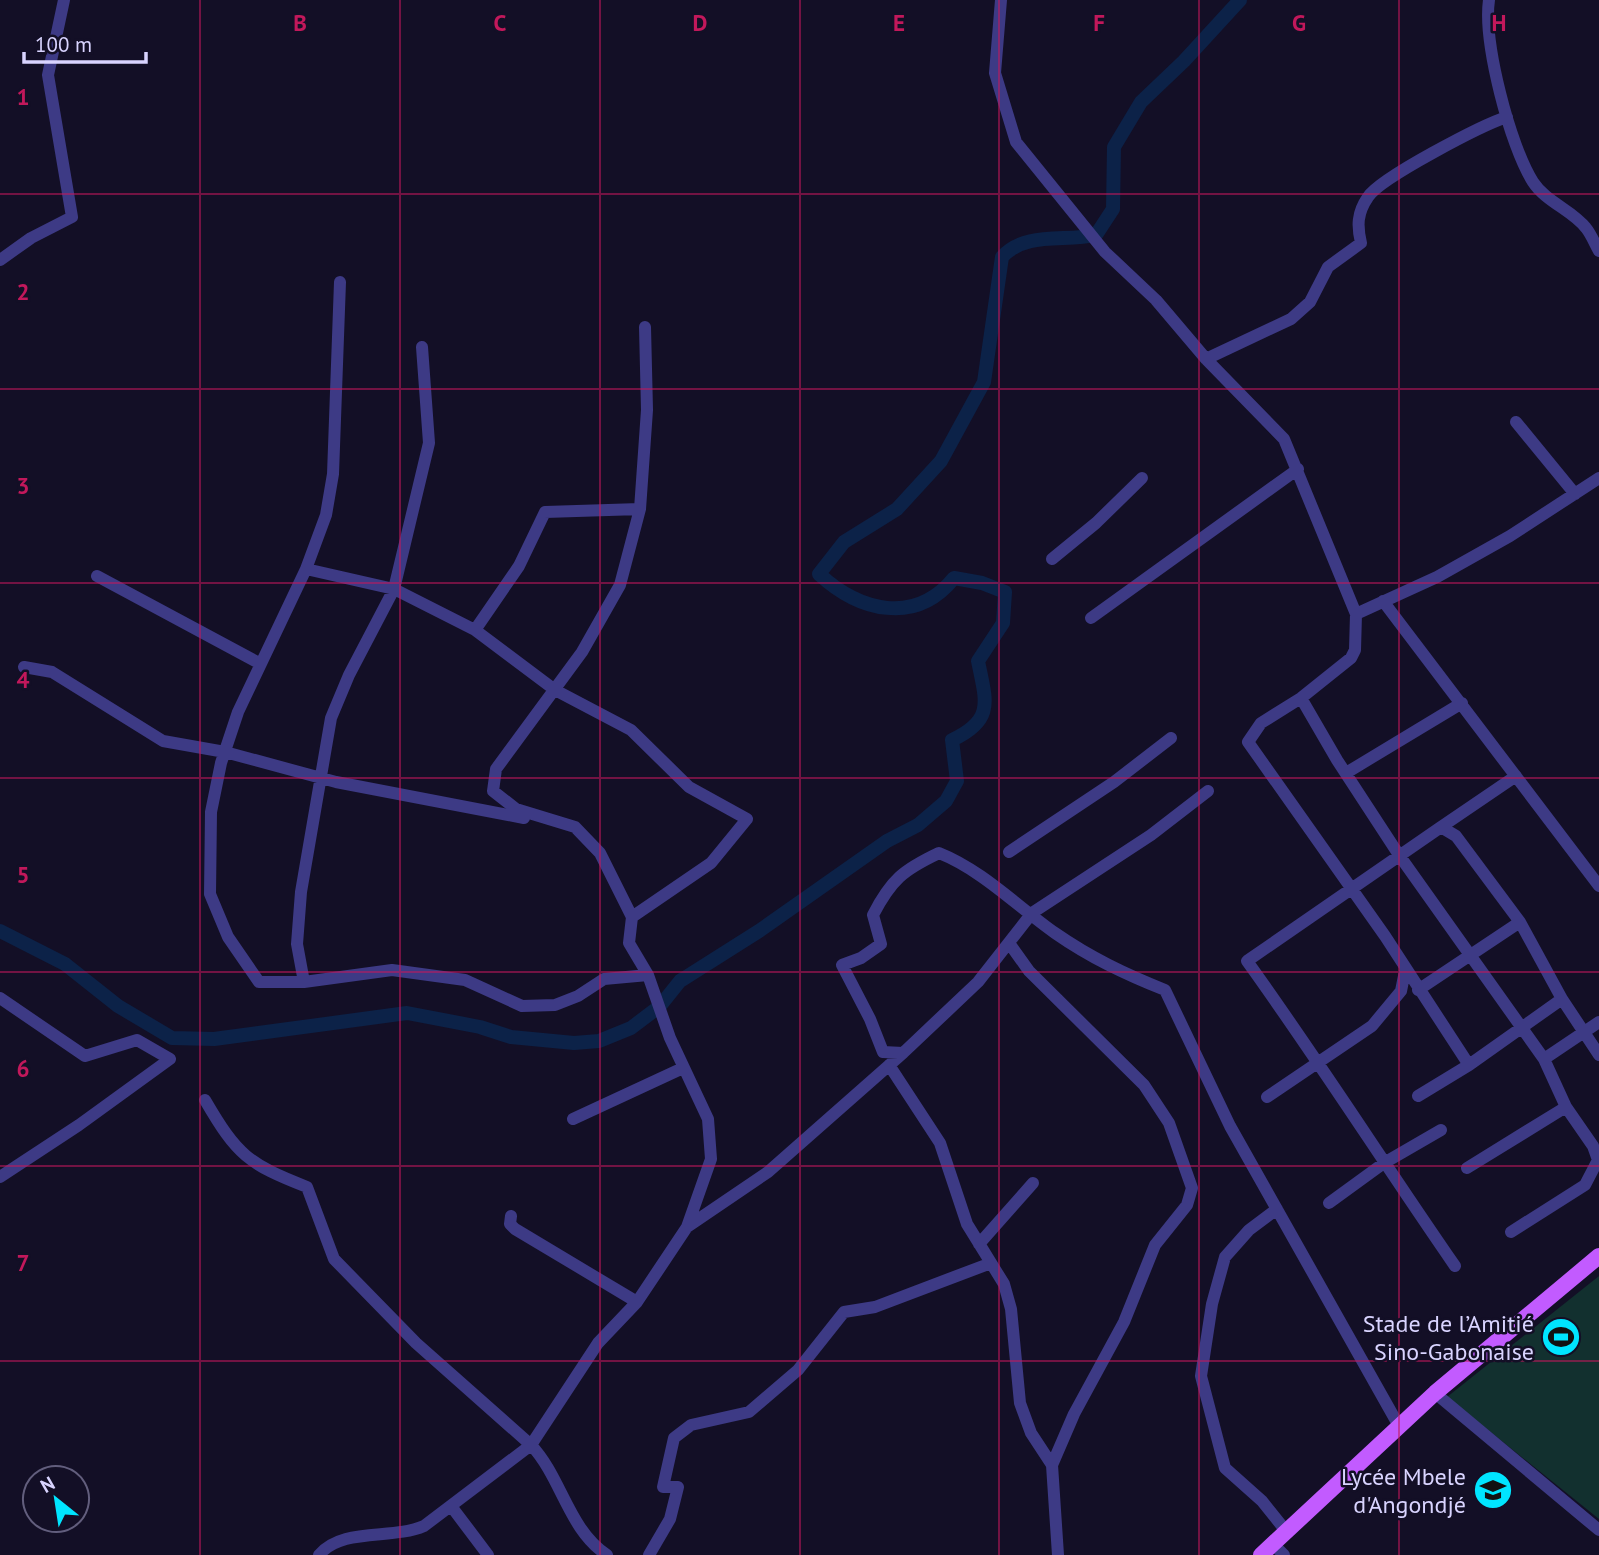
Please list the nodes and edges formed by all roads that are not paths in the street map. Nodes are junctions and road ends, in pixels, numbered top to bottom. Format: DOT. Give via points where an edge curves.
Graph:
graph roads {
  1 [pos="64,0"];
  2 [pos="1001,0"];
  3 [pos="1489,0"];
  4 [pos="1507,117"];
  5 [pos="1599,251"];
  6 [pos="0,260"];
  7 [pos="340,282"];
  8 [pos="645,327"];
  9 [pos="422,347"];
  10 [pos="1206,359"];
  11 [pos="1516,422"];
  12 [pos="1298,469"];
  13 [pos="1142,478"];
  14 [pos="1599,478"];
  15 [pos="1575,494"];
  16 [pos="640,509"];
  17 [pos="1052,559"];
  18 [pos="306,569"];
  19 [pos="97,576"];
  20 [pos="394,589"];
  21 [pos="1383,601"];
  22 [pos="1356,614"];
  23 [pos="1091,618"];
  24 [pos="475,630"];
  25 [pos="259,663"];
  26 [pos="24,667"];
  27 [pos="555,690"];
  28 [pos="1301,698"];
  29 [pos="1462,703"];
  30 [pos="1171,738"];
  31 [pos="225,752"];
  32 [pos="1346,773"];
  33 [pos="1516,776"];
  34 [pos="319,778"];
  35 [pos="1208,791"];
  36 [pos="575,827"];
  37 [pos="1441,827"];
  38 [pos="1009,852"];
  39 [pos="1399,855"];
  40 [pos="1599,886"];
  41 [pos="1351,889"];
  42 [pos="1032,913"];
  43 [pos="632,917"];
  44 [pos="1520,922"];
  45 [pos="1009,943"];
  46 [pos="1471,955"];
  47 [pos="1405,971"];
  48 [pos="649,975"];
  49 [pos="304,982"];
  50 [pos="1418,990"];
  51 [pos="0,998"];
  52 [pos="1562,999"];
  53 [pos="1599,1022"];
  54 [pos="1522,1026"];
  55 [pos="1585,1033"];
  56 [pos="903,1053"];
  57 [pos="1599,1055"];
  58 [pos="1545,1059"];
  59 [pos="1319,1061"];
  60 [pos="889,1065"];
  61 [pos="1469,1065"];
  62 [pos="683,1068"];
  63 [pos="1418,1096"];
  64 [pos="1267,1097"];
  65 [pos="205,1100"];
  66 [pos="1566,1107"];
  67 [pos="573,1119"];
  68 [pos="1441,1130"];
  69 [pos="1596,1143"];
  70 [pos="1384,1163"];
  71 [pos="1467,1168"];
  72 [pos="0,1177"];
  73 [pos="1033,1183"];
  74 [pos="1329,1203"];
  75 [pos="1277,1209"];
  76 [pos="511,1216"];
  77 [pos="687,1227"];
  78 [pos="1511,1232"];
  79 [pos="979,1244"];
  80 [pos="1599,1256"];
  81 [pos="992,1263"];
  82 [pos="1455,1266"];
  83 [pos="637,1302"];
  84 [pos="1435,1393"];
  85 [pos="1399,1426"];
  86 [pos="531,1445"];
  87 [pos="1052,1465"];
  88 [pos="451,1506"];
  89 [pos="1286,1531"];
  90 [pos="1599,1531"];
  91 [pos="1273,1551"];
  92 [pos="319,1555"];
  93 [pos="488,1555"];
  94 [pos="607,1555"];
  95 [pos="649,1555"];
  96 [pos="1058,1555"];
  1 -- 6 [label="street" via="48,75 72,217"];
  2 -- 10 [label="street" via="995,73 1016,142 1093,236"];
  3 -- 4 [label="street" via="1492,52"];
  4 -- 5 [label="street" via="1534,183 1585,226"];
  4 -- 10 [label="street" via="1412,165 1369,195 1356,223 1361,243 1328,267 1310,302 1272,330"];
  7 -- 18 [label="street" via="333,474 326,515"];
  8 -- 16 [label="street" via="647,410"];
  9 -- 20 [label="street" via="429,443"];
  10 -- 12 [label="street" via="1284,439"];
  11 -- 15 [label="street"];
  12 -- 22 [label="street"];
  12 -- 23 [label="street"];
  13 -- 17 [label="street"];
  14 -- 15 [label="street"];
  15 -- 21 [label="street" via="1437,577"];
  16 -- 24 [label="street" via="545,512 519,566"];
  16 -- 27 [label="street" via="621,585"];
  18 -- 20 [label="street"];
  18 -- 25 [label="street"];
  19 -- 25 [label="street"];
  20 -- 24 [label="street"];
  20 -- 34 [label="street" via="331,718"];
  21 -- 22 [label="street"];
  21 -- 29 [label="street"];
  22 -- 28 [label="street" via="1351,658"];
  24 -- 27 [label="street"];
  25 -- 31 [label="street"];
  26 -- 31 [label="street" via="51,672 163,741"];
  27 -- 36 [label="street" via="496,769 493,791 516,809"];
  27 -- 43 [label="street" via="631,730 689,787 747,819 711,863"];
  28 -- 32 [label="street"];
  28 -- 41 [label="street" via="1261,723 1248,742"];
  29 -- 32 [label="street"];
  29 -- 33 [label="street"];
  30 -- 38 [label="street"];
  31 -- 34 [label="street"];
  31 -- 49 [label="street" via="211,812 210,894 228,937 259,982"];
  32 -- 39 [label="street"];
  33 -- 37 [label="street"];
  33 -- 40 [label="street"];
  34 -- 36 [label="street"];
  34 -- 49 [label="street" via="297,944"];
  35 -- 42 [label="street"];
  36 -- 43 [label="street" via="600,853"];
  37 -- 39 [label="street"];
  37 -- 44 [label="street" via="1456,836"];
  39 -- 41 [label="street"];
  39 -- 46 [label="street"];
  41 -- 47 [label="street"];
  41 -- 59 [label="street" via="1247,961"];
  42 -- 45 [label="street"];
  42 -- 56 [label="street" via="939,853 915,864 888,886 873,915 881,944 842,965 883,1052"];
  42 -- 75 [label="street" via="1111,969 1165,990 1230,1126"];
  43 -- 48 [label="street" via="629,943"];
  44 -- 46 [label="street"];
  44 -- 52 [label="street"];
  45 -- 56 [label="street" via="978,982"];
  45 -- 87 [label="street" via="1029,971 1144,1085 1170,1123 1192,1188 1187,1205 1155,1245 1124,1322"];
  46 -- 50 [label="street"];
  46 -- 54 [label="street"];
  47 -- 50 [label="street"];
  47 -- 59 [label="street" via="1401,991 1371,1026"];
  48 -- 49 [label="street" via="604,979 555,1005 522,1006 466,980 392,970"];
  48 -- 62 [label="street"];
  50 -- 61 [label="street"];
  51 -- 72 [label="street" via="85,1056 137,1040 170,1059"];
  52 -- 54 [label="street"];
  52 -- 55 [label="street"];
  53 -- 55 [label="street"];
  54 -- 58 [label="street"];
  54 -- 61 [label="street"];
  55 -- 57 [label="street"];
  55 -- 58 [label="street"];
  56 -- 60 [label="street"];
  58 -- 66 [label="street"];
  59 -- 64 [label="street"];
  59 -- 70 [label="street"];
  60 -- 77 [label="street" via="768,1172"];
  60 -- 79 [label="street" via="940,1143 960,1208"];
  61 -- 63 [label="street"];
  62 -- 67 [label="street"];
  62 -- 77 [label="street" via="708,1119 711,1151"];
  65 -- 86 [label="street" via="229,1142 262,1170 307,1187 334,1259 416,1343"];
  66 -- 69 [label="street"];
  66 -- 71 [label="street"];
  68 -- 70 [label="street"];
  69 -- 78 [label="street" via="1598,1160 1585,1185"];
  70 -- 74 [label="street"];
  70 -- 82 [label="street"];
  73 -- 79 [label="street"];
  75 -- 85 [label="street"];
  75 -- 89 [label="street" via="1249,1230 1225,1258 1212,1304 1201,1376 1225,1468 1269,1508"];
  76 -- 83 [label="street" via="515,1229"];
  77 -- 83 [label="street"];
  79 -- 81 [label="street"];
  80 -- 84 [label="main road"];
  81 -- 87 [label="street" via="1009,1297 1020,1403 1031,1433"];
  81 -- 95 [label="street" via="875,1307 844,1312 799,1370 749,1412 691,1425 674,1437 663,1487 678,1487 670,1518"];
  83 -- 86 [label="street" via="598,1343"];
  84 -- 85 [label="main road"];
  84 -- 90 [label="street"];
  85 -- 89 [label="main road"];
  86 -- 88 [label="street"];
  86 -- 94 [label="street" via="545,1460 575,1521"];
  87 -- 96 [label="street"];
  88 -- 92 [label="street" via="410,1532 345,1539"];
  88 -- 93 [label="street"];
  89 -- 91 [label="main road"];
}
